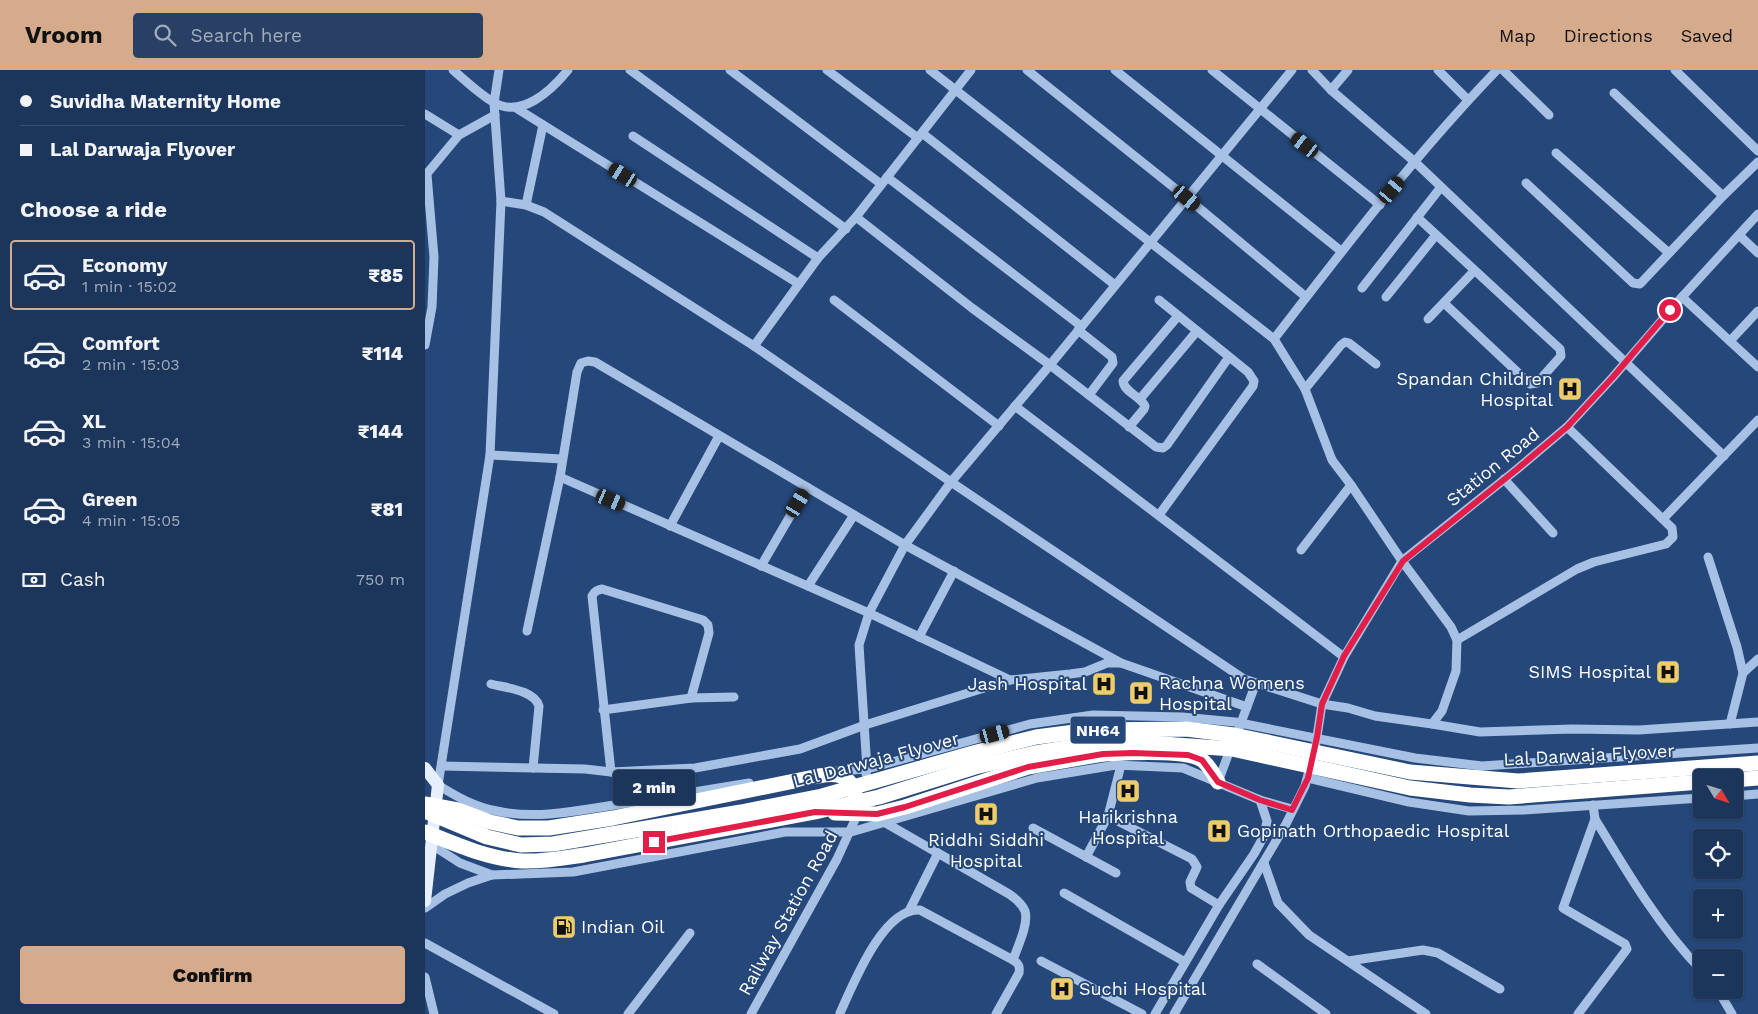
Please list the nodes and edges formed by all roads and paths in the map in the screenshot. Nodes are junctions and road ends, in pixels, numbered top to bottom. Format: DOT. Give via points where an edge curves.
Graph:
graph roads {
  1 [pos="453,70"];
  2 [pos="499,70"];
  3 [pos="568,70"];
  4 [pos="630,70"];
  5 [pos="730,70"];
  6 [pos="827,70"];
  7 [pos="930,70"];
  8 [pos="971,70"];
  9 [pos="1027,70"];
  10 [pos="1115,70"];
  11 [pos="1211,70"];
  12 [pos="1292,70"];
  13 [pos="1312,70"];
  14 [pos="1348,70"];
  15 [pos="1438,70"];
  16 [pos="1497,70"];
  17 [pos="1503,70"];
  18 [pos="1675,70"];
  19 [pos="954,90"];
  20 [pos="1331,90"];
  21 [pos="1614,93"];
  22 [pos="1468,100"];
  23 [pos="494,103"];
  24 [pos="516,108"];
  25 [pos="1260,110"];
  26 [pos="425,114"];
  27 [pos="495,115"];
  28 [pos="1549,115"];
  29 [pos="543,125"];
  30 [pos="459,135"];
  31 [pos="633,136"];
  32 [pos="920,136"];
  33 [pos="1758,151"];
  34 [pos="1556,153"];
  35 [pos="1222,157"];
  36 [pos="1415,162"];
  37 [pos="1758,162"];
  38 [pos="426,175"];
  39 [pos="884,181"];
  40 [pos="1526,183"];
  41 [pos="1441,187"];
  42 [pos="1723,196"];
  43 [pos="1187,198"];
  44 [pos="501,200"];
  45 [pos="526,204"];
  46 [pos="1380,205"];
  47 [pos="1758,214"];
  48 [pos="856,217"];
  49 [pos="1417,217"];
  50 [pos="846,229"];
  51 [pos="1436,235"];
  52 [pos="1739,235"];
  53 [pos="1150,243"];
  54 [pos="1341,251"];
  55 [pos="1758,252"];
  56 [pos="1669,253"];
  57 [pos="818,258"];
  58 [pos="1474,270"];
  59 [pos="799,284"];
  60 [pos="1115,285"];
  61 [pos="1362,288"];
  62 [pos="1306,297"];
  63 [pos="1386,297"];
  64 [pos="1682,297"];
  65 [pos="835,300"];
  66 [pos="1159,300"];
  67 [pos="1444,303"];
  68 [pos="1758,311"];
  69 [pos="1179,316"];
  70 [pos="1428,319"];
  71 [pos="1079,328"];
  72 [pos="1197,331"];
  73 [pos="1274,339"];
  74 [pos="1729,341"];
  75 [pos="425,345"];
  76 [pos="754,346"];
  77 [pos="1229,358"];
  78 [pos="1625,362"];
  79 [pos="1376,364"];
  80 [pos="1050,365"];
  81 [pos="1758,367"];
  82 [pos="1305,389"];
  83 [pos="1089,395"];
  84 [pos="1140,399"];
  85 [pos="1015,406"];
  86 [pos="1758,421"];
  87 [pos="999,426"];
  88 [pos="1129,427"];
  89 [pos="1567,427"];
  90 [pos="719,436"];
  91 [pos="490,455"];
  92 [pos="1724,456"];
  93 [pos="562,459"];
  94 [pos="559,477"];
  95 [pos="1504,478"];
  96 [pos="951,482"];
  97 [pos="1351,485"];
  98 [pos="807,488"];
  99 [pos="854,515"];
  100 [pos="1159,515"];
  101 [pos="1663,519"];
  102 [pos="670,526"];
  103 [pos="1553,533"];
  104 [pos="905,545"];
  105 [pos="1301,550"];
  106 [pos="1708,558"];
  107 [pos="1403,561"];
  108 [pos="761,566"];
  109 [pos="955,571"];
  110 [pos="808,586"];
  111 [pos="869,613"];
  112 [pos="527,631"];
  113 [pos="919,637"];
  114 [pos="1457,640"];
  115 [pos="1344,656"];
  116 [pos="1758,659"];
  117 [pos="1121,663"];
  118 [pos="1743,673"];
  119 [pos="1010,680"];
  120 [pos="1256,683"];
  121 [pos="491,684"];
  122 [pos="734,697"];
  123 [pos="691,698"];
  124 [pos="1322,704"];
  125 [pos="1247,706"];
  126 [pos="603,710"];
  127 [pos="1758,722"];
  128 [pos="1241,723"];
  129 [pos="1432,724"];
  130 [pos="1730,724"];
  131 [pos="865,725"];
  132 [pos="1317,737"];
  133 [pos="1758,748"];
  134 [pos="1758,763"];
  135 [pos="1459,764"];
  136 [pos="1121,765"];
  137 [pos="442,766"];
  138 [pos="1482,766"];
  139 [pos="425,768"];
  140 [pos="533,768"];
  141 [pos="867,769"];
  142 [pos="611,772"];
  143 [pos="1308,778"];
  144 [pos="1758,778"];
  145 [pos="1743,779"];
  146 [pos="1218,782"];
  147 [pos="1693,783"];
  148 [pos="425,789"];
  149 [pos="438,789"];
  150 [pos="1758,794"];
  151 [pos="1743,795"];
  152 [pos="1693,799"];
  153 [pos="1260,800"];
  154 [pos="425,804"];
  155 [pos="1593,805"];
  156 [pos="1448,808"];
  157 [pos="1292,810"];
  158 [pos="1483,810"];
  159 [pos="425,811"];
  160 [pos="815,812"];
  161 [pos="859,812"];
  162 [pos="1108,816"];
  163 [pos="1595,819"];
  164 [pos="884,822"];
  165 [pos="1033,828"];
  166 [pos="425,832"];
  167 [pos="851,832"];
  168 [pos="432,845"];
  169 [pos="938,853"];
  170 [pos="1086,857"];
  171 [pos="1263,863"];
  172 [pos="1116,873"];
  173 [pos="492,875"];
  174 [pos="1064,894"];
  175 [pos="425,901"];
  176 [pos="1219,905"];
  177 [pos="425,908"];
  178 [pos="909,911"];
  179 [pos="690,933"];
  180 [pos="425,943"];
  181 [pos="1013,960"];
  182 [pos="1041,961"];
  183 [pos="1185,962"];
  184 [pos="1348,962"];
  185 [pos="1693,962"];
  186 [pos="1257,964"];
  187 [pos="425,977"];
  188 [pos="1500,989"];
  189 [pos="1723,999"];
  190 [pos="840,1013"];
  191 [pos="434,1014"];
  192 [pos="554,1014"];
  193 [pos="628,1014"];
  194 [pos="751,1014"];
  195 [pos="996,1014"];
  196 [pos="1142,1014"];
  197 [pos="1155,1014"];
  198 [pos="1174,1014"];
  199 [pos="1326,1014"];
  200 [pos="1427,1014"];
  201 [pos="1578,1014"];
  202 [pos="1732,1014"];
  1 -- 23 [label="street"];
  2 -- 23 [label="street"];
  3 -- 24 [label="street" via="537,99"];
  4 -- 50 [label="street"];
  5 -- 39 [label="street"];
  6 -- 32 [label="street"];
  7 -- 19 [label="street"];
  8 -- 19 [label="street"];
  9 -- 43 [label="street"];
  10 -- 35 [label="street"];
  11 -- 25 [label="street"];
  12 -- 25 [label="street, Railway Station Road"];
  13 -- 20 [label="street"];
  14 -- 20 [label="street"];
  15 -- 22 [label="street"];
  16 -- 22 [label="street"];
  17 -- 28 [label="street"];
  18 -- 33 [label="street"];
  19 -- 32 [label="street"];
  19 -- 53 [label="street"];
  20 -- 36 [label="street"];
  21 -- 42 [label="street"];
  22 -- 36 [label="street"];
  23 -- 24 [label="street"];
  23 -- 27 [label="street"];
  24 -- 29 [label="street"];
  25 -- 35 [label="street, Railway Station Road"];
  25 -- 46 [label="street"];
  26 -- 30 [label="street"];
  27 -- 30 [label="street"];
  27 -- 44 [label="street"];
  29 -- 45 [label="street"];
  29 -- 59 [label="street"];
  30 -- 38 [label="street"];
  31 -- 57 [label="street"];
  32 -- 39 [label="street"];
  32 -- 60 [label="street"];
  34 -- 56 [label="street"];
  35 -- 43 [label="street, Railway Station Road"];
  35 -- 54 [label="street"];
  36 -- 41 [label="street"];
  36 -- 46 [label="street"];
  37 -- 42 [label="street"];
  38 -- 75 [label="street" via="434,257"];
  39 -- 48 [label="street"];
  39 -- 71 [label="street"];
  40 -- 56 [label="street" via="1633,283 1644,281"];
  41 -- 49 [label="street"];
  41 -- 78 [label="street"];
  42 -- 56 [label="street"];
  43 -- 53 [label="street, Railway Station Road"];
  43 -- 62 [label="street"];
  44 -- 45 [label="street"];
  44 -- 91 [label="street"];
  45 -- 76 [label="street" via="544,212"];
  46 -- 54 [label="street"];
  47 -- 52 [label="street, Station Road"];
  48 -- 50 [label="street"];
  48 -- 80 [label="street"];
  49 -- 51 [label="street"];
  49 -- 61 [label="street"];
  50 -- 57 [label="street"];
  51 -- 58 [label="street"];
  51 -- 63 [label="street"];
  52 -- 55 [label="street"];
  52 -- 64 [label="street, Station Road"];
  53 -- 60 [label="street, Railway Station Road"];
  53 -- 73 [label="street"];
  54 -- 62 [label="street"];
  57 -- 59 [label="street"];
  58 -- 67 [label="street"];
  58 -- 67 [label="street" via="1560,349 1560,358 1537,383 1530,384"];
  59 -- 76 [label="street"];
  60 -- 71 [label="street, Railway Station Road"];
  62 -- 73 [label="street"];
  64 -- 74 [label="street"];
  64 -- 78 [label="street, Station Road"];
  65 -- 87 [label="street"];
  66 -- 69 [label="street"];
  67 -- 70 [label="street"];
  68 -- 74 [label="street"];
  69 -- 72 [label="street"];
  69 -- 84 [label="street" via="1123,381 1125,388"];
  71 -- 80 [label="street, Railway Station Road"];
  71 -- 83 [label="street" via="1112,357 1113,363"];
  72 -- 77 [label="street"];
  72 -- 84 [label="street"];
  73 -- 82 [label="street"];
  74 -- 81 [label="street"];
  76 -- 96 [label="street"];
  77 -- 88 [label="street" via="1163,448 1156,447"];
  77 -- 100 [label="street" via="1248,372 1254,381 1253,386"];
  78 -- 89 [label="street, Station Road"];
  78 -- 92 [label="street"];
  79 -- 82 [label="street" via="1345,342"];
  80 -- 83 [label="street"];
  80 -- 85 [label="street, Railway Station Road"];
  82 -- 97 [label="street" via="1332,460"];
  83 -- 88 [label="street"];
  84 -- 88 [label="street" via="1144,409"];
  85 -- 87 [label="street, Railway Station Road"];
  85 -- 100 [label="street"];
  86 -- 92 [label="street"];
  87 -- 96 [label="street, Railway Station Road"];
  89 -- 95 [label="street, Station Road"];
  89 -- 101 [label="street"];
  90 -- 93 [label="street" via="595,362 588,361 581,363 577,372"];
  90 -- 98 [label="street"];
  90 -- 102 [label="street"];
  91 -- 93 [label="street"];
  91 -- 137 [label="street"];
  92 -- 101 [label="street"];
  93 -- 94 [label="street"];
  94 -- 102 [label="street"];
  94 -- 112 [label="street"];
  95 -- 103 [label="street"];
  95 -- 107 [label="street, Station Road"];
  96 -- 104 [label="street, Railway Station Road"];
  96 -- 120 [label="street" via="1244,680"];
  97 -- 105 [label="street"];
  97 -- 107 [label="street"];
  98 -- 99 [label="street"];
  98 -- 108 [label="street"];
  99 -- 104 [label="street"];
  99 -- 110 [label="street"];
  100 -- 115 [label="street"];
  101 -- 114 [label="street" via="1674,532 1666,544 1577,569"];
  102 -- 108 [label="street"];
  104 -- 109 [label="street"];
  104 -- 111 [label="street, Railway Station Road"];
  106 -- 118 [label="street"];
  107 -- 114 [label="street"];
  107 -- 115 [label="street, Station Road"];
  108 -- 110 [label="street"];
  109 -- 113 [label="street"];
  109 -- 117 [label="street"];
  110 -- 111 [label="street"];
  111 -- 113 [label="street"];
  111 -- 131 [label="street, Railway Station Road" via="859,645"];
  113 -- 119 [label="street"];
  114 -- 129 [label="street" via="1456,671 1442,711"];
  115 -- 124 [label="street, Station Road"];
  116 -- 118 [label="street"];
  117 -- 119 [label="street" via="1107,663 1070,674"];
  117 -- 125 [label="street"];
  118 -- 130 [label="street"];
  119 -- 131 [label="street"];
  120 -- 124 [label="street"];
  120 -- 125 [label="street"];
  121 -- 140 [label="street" via="531,695 537,701"];
  122 -- 123 [label="street"];
  123 -- 126 [label="street"];
  123 -- 126 [label="street" via="709,633 708,624 597,590 592,596"];
  124 -- 129 [label="street"];
  124 -- 132 [label="street, Station Road"];
  125 -- 128 [label="street"];
  126 -- 142 [label="street"];
  127 -- 130 [label="street"];
  128 -- 132 [label="street"];
  128 -- 141 [label="street" via="1182,717 1093,716 1030,724"];
  128 -- 146 [label="street"];
  129 -- 130 [label="street" via="1480,732 1639,730"];
  131 -- 141 [label="street, Railway Station Road"];
  131 -- 142 [label="street" via="801,749 695,768"];
  132 -- 135 [label="street"];
  132 -- 143 [label="street, Station Road"];
  133 -- 138 [label="street"];
  134 -- 159 [label="highway, Lal Darwaja Flyover / NH64, bridge" via="1518,781 1410,772 1234,735 1186,729 1090,730 1036,737 822,796 553,844 521,845 487,837"];
  135 -- 138 [label="street"];
  135 -- 156 [label="street" via="1442,787 1441,795"];
  136 -- 146 [label="street" via="1183,768"];
  136 -- 162 [label="street"];
  136 -- 164 [label="street" via="1037,778"];
  137 -- 140 [label="street"];
  137 -- 149 [label="street"];
  138 -- 158 [label="street" via="1489,776 1491,793"];
  139 -- 149 [label="main road"];
  140 -- 142 [label="street"];
  141 -- 149 [label="street" via="823,771 568,812 528,815 479,807"];
  141 -- 161 [label="street, Railway Station Road"];
  143 -- 156 [label="street"];
  143 -- 157 [label="street, Station Road"];
  144 -- 145 [label="highway"];
  146 -- 153 [label="street"];
  146 -- 160 [label="highway, bridge" via="1202,760 1188,755 1103,754 1028,767 877,814"];
  147 -- 160 [label="highway, Lal Darwaja Flyover / NH64, bridge" via="1509,797 1470,795 1410,788 1232,749 1135,742 1035,753"];
  148 -- 149 [label="main road"];
  149 -- 168 [label="main road"];
  150 -- 151 [label="street"];
  152 -- 155 [label="street"];
  153 -- 157 [label="street"];
  153 -- 176 [label="street" via="1267,821 1264,836"];
  154 -- 161 [label="highway, bridge" via="518,828 549,828 832,773 841,774 846,779 856,795"];
  155 -- 158 [label="street"];
  155 -- 163 [label="street"];
  156 -- 158 [label="street"];
  157 -- 171 [label="street, Station Road"];
  160 -- 166 [label="highway, Lal Darwaja Flyover / NH64, bridge" via="548,860 521,861 495,856"];
  161 -- 167 [label="street, Railway Station Road"];
  162 -- 170 [label="street"];
  162 -- 176 [label="street" via="1192,860 1197,867 1190,882 1191,888"];
  163 -- 185 [label="street" via="1645,901"];
  163 -- 201 [label="street" via="1563,908 1625,944 1627,949"];
  164 -- 167 [label="street"];
  164 -- 169 [label="street"];
  165 -- 170 [label="street"];
  167 -- 173 [label="street" via="785,832 573,872"];
  167 -- 194 [label="street, Railway Station Road"];
  168 -- 173 [label="street" via="460,863"];
  168 -- 175 [label="main road"];
  169 -- 178 [label="street"];
  169 -- 181 [label="street" via="1009,894 1025,911 1026,922"];
  170 -- 172 [label="street"];
  171 -- 184 [label="street" via="1278,903 1309,935"];
  171 -- 198 [label="street, Station Road"];
  173 -- 177 [label="street" via="467,883"];
  174 -- 183 [label="street"];
  176 -- 183 [label="street"];
  178 -- 181 [label="street" via="920,910"];
  178 -- 190 [label="street" via="888,926 879,938"];
  179 -- 193 [label="street"];
  180 -- 192 [label="street"];
  181 -- 195 [label="street" via="1018,963 1019,973"];
  182 -- 196 [label="street"];
  183 -- 197 [label="street"];
  184 -- 188 [label="street" via="1431,950"];
  184 -- 200 [label="street"];
  186 -- 199 [label="street"];
  187 -- 191 [label="street"];
  189 -- 202 [label="street"];
}
